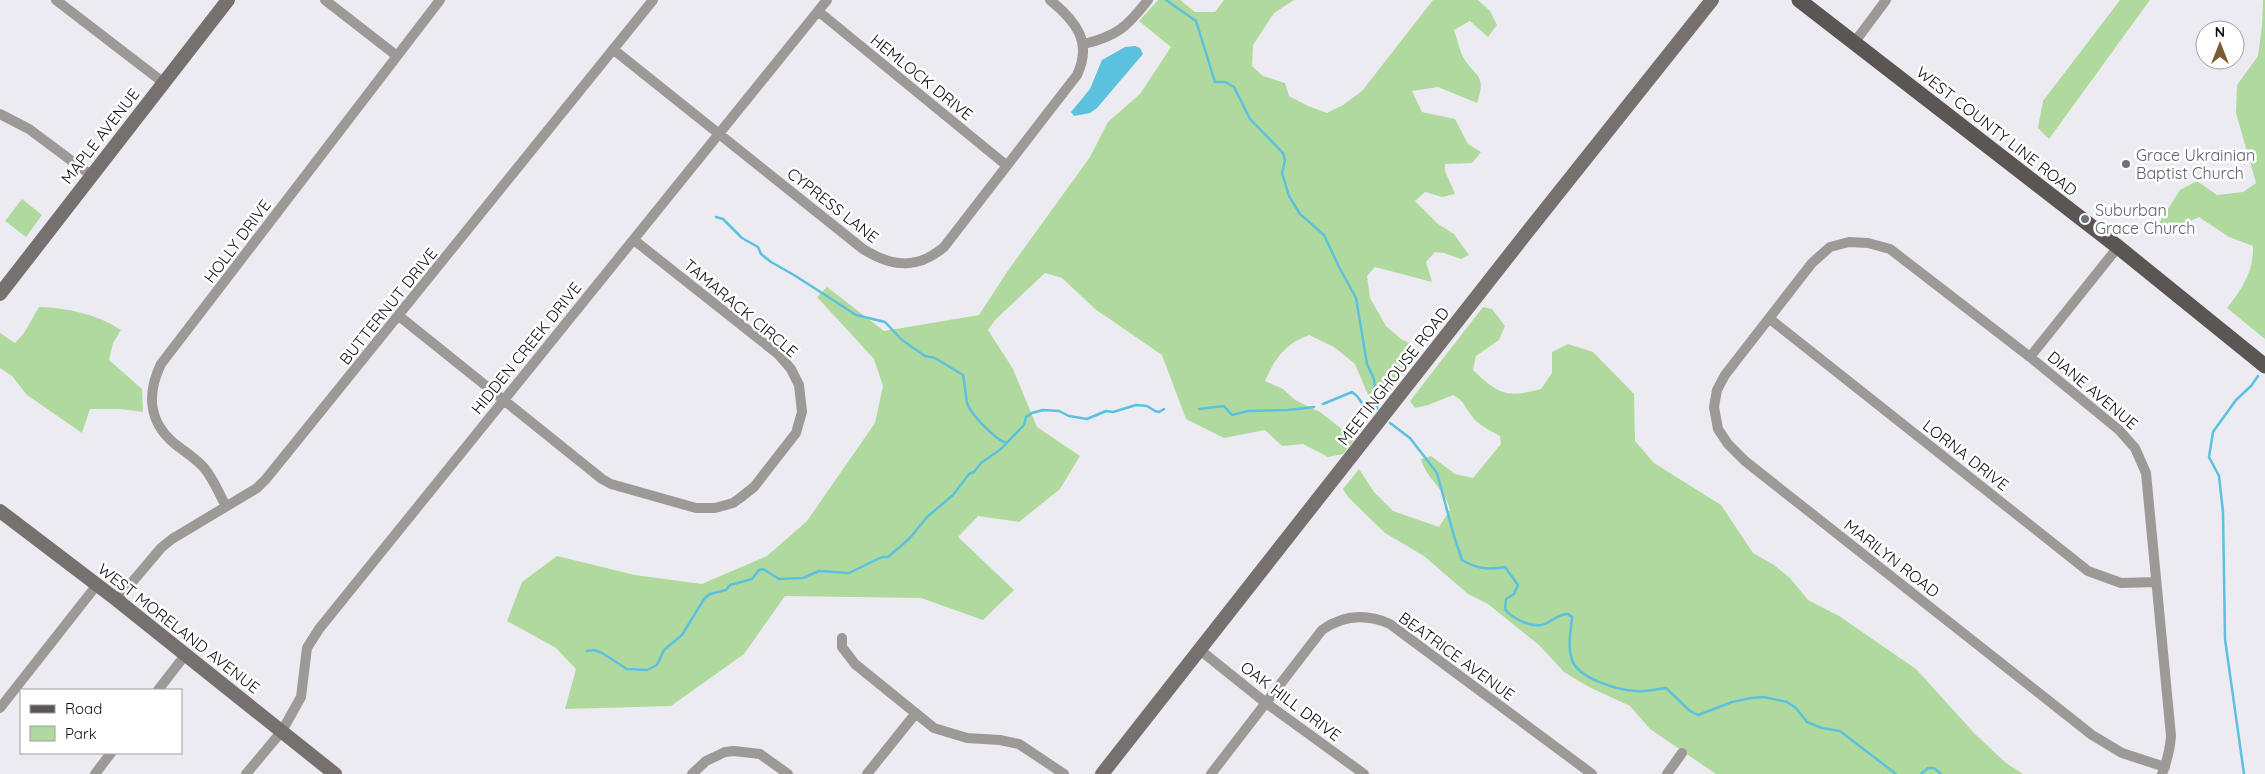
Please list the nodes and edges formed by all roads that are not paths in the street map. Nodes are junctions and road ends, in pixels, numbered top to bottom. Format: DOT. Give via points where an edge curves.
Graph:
graph roads {
  1 [pos="56,0"];
  2 [pos="228,0"];
  3 [pos="325,0"];
  4 [pos="440,0"];
  5 [pos="654,0"];
  6 [pos="827,0"];
  7 [pos="1050,0"];
  8 [pos="1148,0"];
  9 [pos="1712,0"];
  10 [pos="1799,0"];
  11 [pos="1886,0"];
  12 [pos="818,11"];
  13 [pos="1854,43"];
  14 [pos="1084,44"];
  15 [pos="614,50"];
  16 [pos="396,56"];
  17 [pos="164,84"];
  18 [pos="0,114"];
  19 [pos="718,133"];
  20 [pos="1006,165"];
  21 [pos="92,176"];
  22 [pos="634,240"];
  23 [pos="2118,247"];
  24 [pos="0,294"];
  25 [pos="399,316"];
  26 [pos="1770,318"];
  27 [pos="2030,357"];
  28 [pos="2265,366"];
  29 [pos="502,400"];
  30 [pos="226,506"];
  31 [pos="1,513"];
  32 [pos="2156,582"];
  33 [pos="96,586"];
  34 [pos="117,600"];
  35 [pos="842,638"];
  36 [pos="1200,650"];
  37 [pos="186,654"];
  38 [pos="159,689"];
  39 [pos="1266,704"];
  40 [pos="0,708"];
  41 [pos="916,713"];
  42 [pos="282,731"];
  43 [pos="1682,753"];
  44 [pos="110,754"];
  45 [pos="2164,770"];
  46 [pos="95,774"];
  47 [pos="246,774"];
  48 [pos="335,774"];
  49 [pos="692,774"];
  50 [pos="788,774"];
  51 [pos="867,774"];
  52 [pos="1064,774"];
  53 [pos="1102,774"];
  54 [pos="1211,774"];
  55 [pos="1364,774"];
  56 [pos="1592,774"];
  57 [pos="1667,774"];
  1 -- 17 [label="street"];
  2 -- 17 [label="street, MAPLE AVENUE"];
  3 -- 16 [label="street"];
  4 -- 16 [label="street, HOLLY DRIVE"];
  5 -- 15 [label="street, BUTTERNUT DRIVE"];
  6 -- 12 [label="street, HIDDEN CREEK DRIVE"];
  7 -- 14 [label="street" via="1072,20"];
  8 -- 14 [label="street" via="1136,16 1114,35"];
  9 -- 36 [label="street, MEETINGHOUSE ROAD"];
  10 -- 13 [label="main road, WEST COUNTY LINE ROAD"];
  11 -- 13 [label="street"];
  12 -- 19 [label="street, HIDDEN CREEK DRIVE"];
  12 -- 20 [label="street, HEMLOCK DRIVE"];
  13 -- 23 [label="main road, WEST COUNTY LINE ROAD"];
  14 -- 20 [label="street, CYPRESS LANE" via="1084,58 1073,82"];
  15 -- 19 [label="street, CYPRESS LANE"];
  15 -- 25 [label="street, BUTTERNUT DRIVE"];
  16 -- 30 [label="street, HOLLY DRIVE" via="156,374 151,405 160,427 204,468"];
  17 -- 21 [label="street, MAPLE AVENUE"];
  18 -- 21 [label="street" via="29,129"];
  19 -- 20 [label="street, CYPRESS LANE" via="863,249 883,261 895,263 907,264 932,257 944,247"];
  19 -- 22 [label="street, HIDDEN CREEK DRIVE"];
  21 -- 24 [label="street, MAPLE AVENUE"];
  22 -- 29 [label="street, HIDDEN CREEK DRIVE"];
  22 -- 29 [label="street, TAMARACK CIRCLE" via="778,354 795,376 802,402 800,424 754,487 733,503 704,509 611,484"];
  23 -- 27 [label="street"];
  23 -- 28 [label="main road, WEST COUNTY LINE ROAD"];
  25 -- 29 [label="street, TAMARACK CIRCLE"];
  25 -- 30 [label="street, BUTTERNUT DRIVE" via="266,479"];
  26 -- 27 [label="street, DIANE AVENUE" via="1820,254 1839,244 1868,243 1890,249"];
  26 -- 32 [label="street, LORNA DRIVE" via="2088,570 2121,583"];
  26 -- 45 [label="street, MARILYN ROAD" via="1716,390 1714,416 1728,444 1745,461 2092,735 2122,753"];
  27 -- 32 [label="street, DIANE AVENUE" via="2119,430 2135,448 2146,473"];
  29 -- 42 [label="street, HIDDEN CREEK DRIVE" via="315,634 305,655 301,697"];
  30 -- 34 [label="street, BUTTERNUT DRIVE" via="162,548"];
  31 -- 33 [label="street, WEST MORELAND AVENUE"];
  32 -- 45 [label="street, DIANE AVENUE" via="2171,736"];
  33 -- 34 [label="street, WEST MORELAND AVENUE"];
  33 -- 40 [label="street"];
  34 -- 37 [label="street, WEST MORELAND AVENUE"];
  35 -- 41 [label="street" via="842,647 855,664"];
  36 -- 39 [label="street, OAK HILL DRIVE"];
  36 -- 53 [label="street, MEETINGHOUSE ROAD"];
  37 -- 38 [label="street"];
  37 -- 42 [label="street, WEST MORELAND AVENUE"];
  39 -- 54 [label="street, BEATRICE AVENUE"];
  39 -- 55 [label="street, OAK HILL DRIVE"];
  39 -- 56 [label="street, BEATRICE AVENUE" via="1322,630 1346,618 1376,618 1390,624"];
  41 -- 51 [label="street"];
  41 -- 52 [label="street" via="934,728 945,732 1019,744"];
  42 -- 47 [label="street, HIDDEN CREEK DRIVE"];
  42 -- 48 [label="street, WEST MORELAND AVENUE"];
  43 -- 57 [label="street"];
  44 -- 46 [label="street"];
  49 -- 50 [label="street" via="715,756 742,751 760,754"];
}
